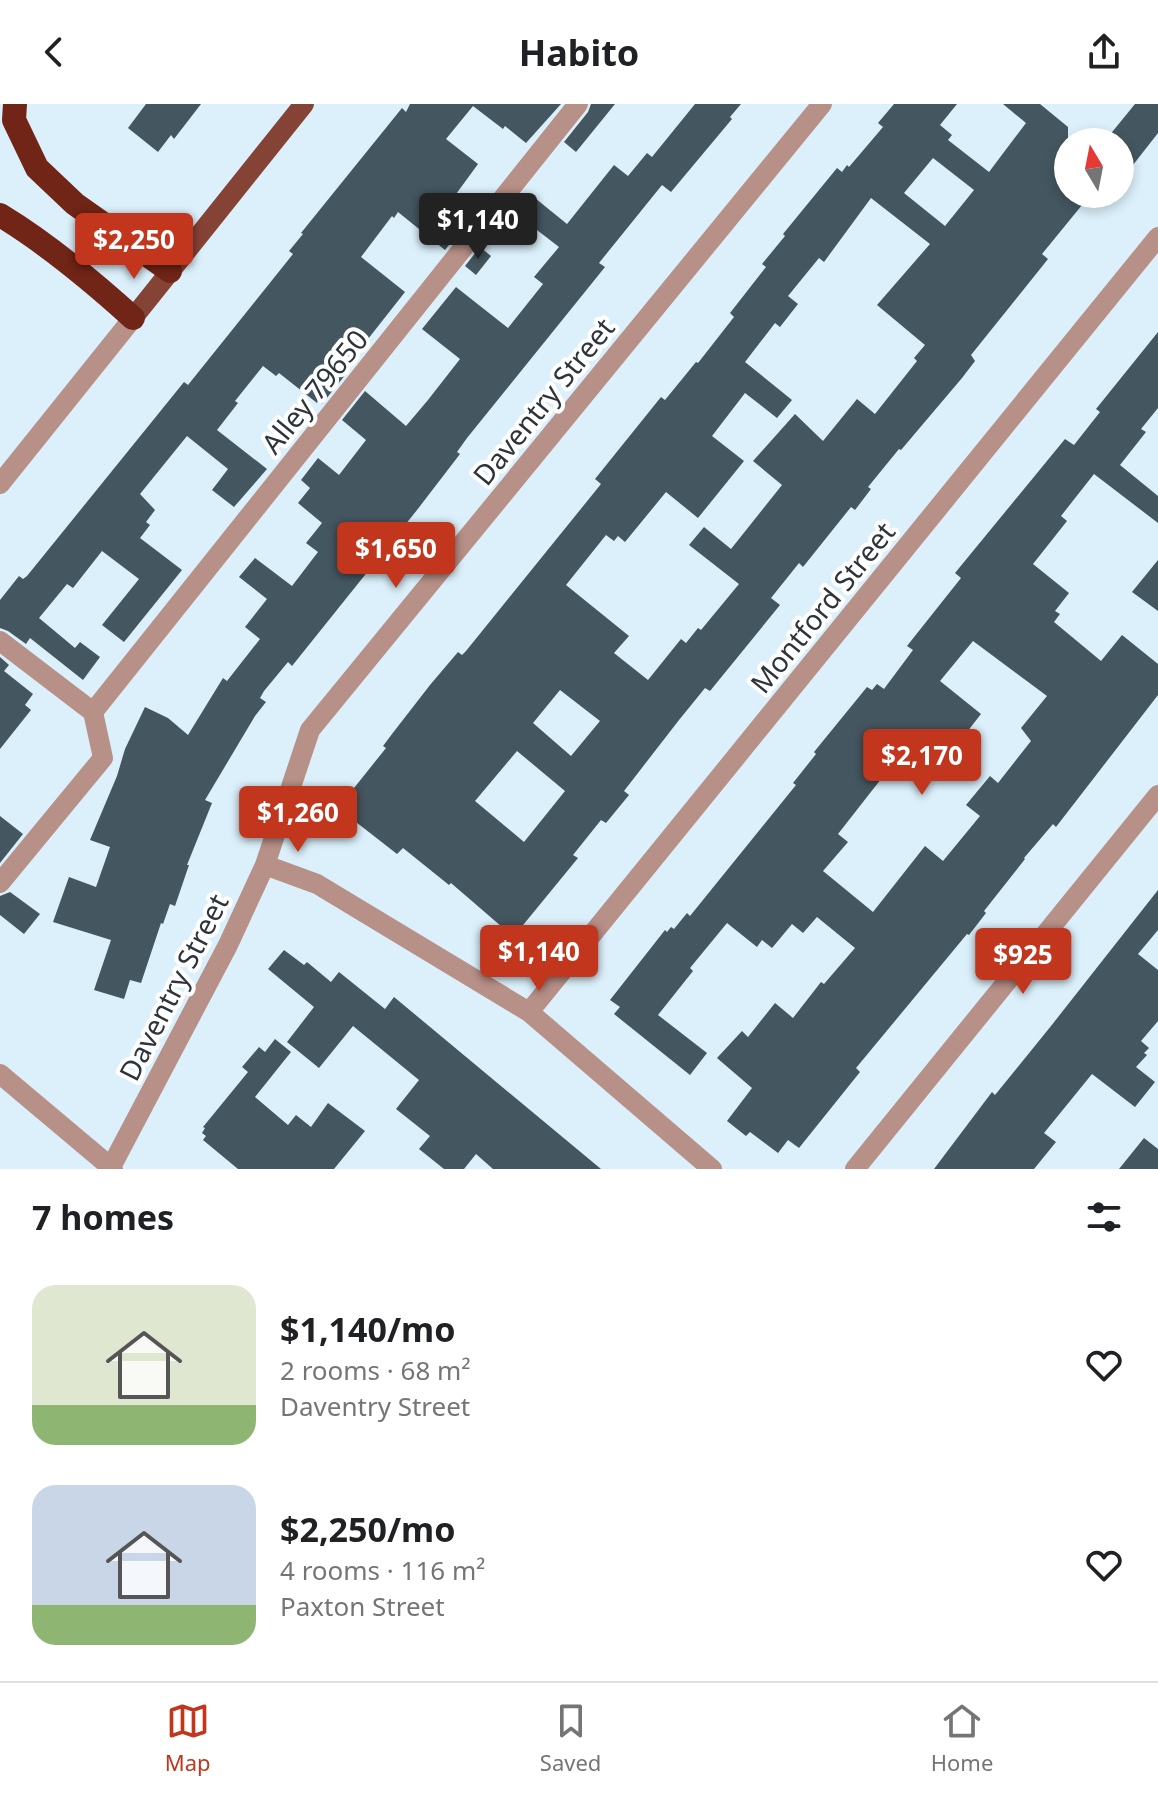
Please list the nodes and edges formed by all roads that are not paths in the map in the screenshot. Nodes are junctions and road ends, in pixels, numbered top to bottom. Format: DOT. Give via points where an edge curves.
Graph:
graph roads {
  1 [pos="15,104"];
  2 [pos="304,104"];
  3 [pos="578,104"];
  4 [pos="822,104"];
  5 [pos="0,215"];
  6 [pos="1158,237"];
  7 [pos="170,271"];
  8 [pos="133,318"];
  9 [pos="0,484"];
  10 [pos="0,641"];
  11 [pos="93,712"];
  12 [pos="1158,795"];
  13 [pos="265,865"];
  14 [pos="0,883"];
  15 [pos="529,1012"];
  16 [pos="0,1074"];
  17 [pos="111,1169"];
  18 [pos="712,1169"];
  19 [pos="855,1169"];
  1 -- 7 [label="highway" via="14,120 37,168 75,204"];
  2 -- 7 [label="main road"];
  3 -- 11 [label="street, Alley 79650"];
  4 -- 13 [label="street, Daventry Street" via="310,730"];
  5 -- 8 [label="highway" via="91,279"];
  6 -- 15 [label="street, Montford Street"];
  7 -- 8 [label="main road"];
  8 -- 9 [label="street"];
  10 -- 11 [label="street"];
  11 -- 14 [label="street" via="103,758"];
  12 -- 19 [label="street"];
  13 -- 15 [label="street" via="317,884"];
  13 -- 17 [label="street, Daventry Street"];
  15 -- 18 [label="street"];
  16 -- 17 [label="street"];
}
